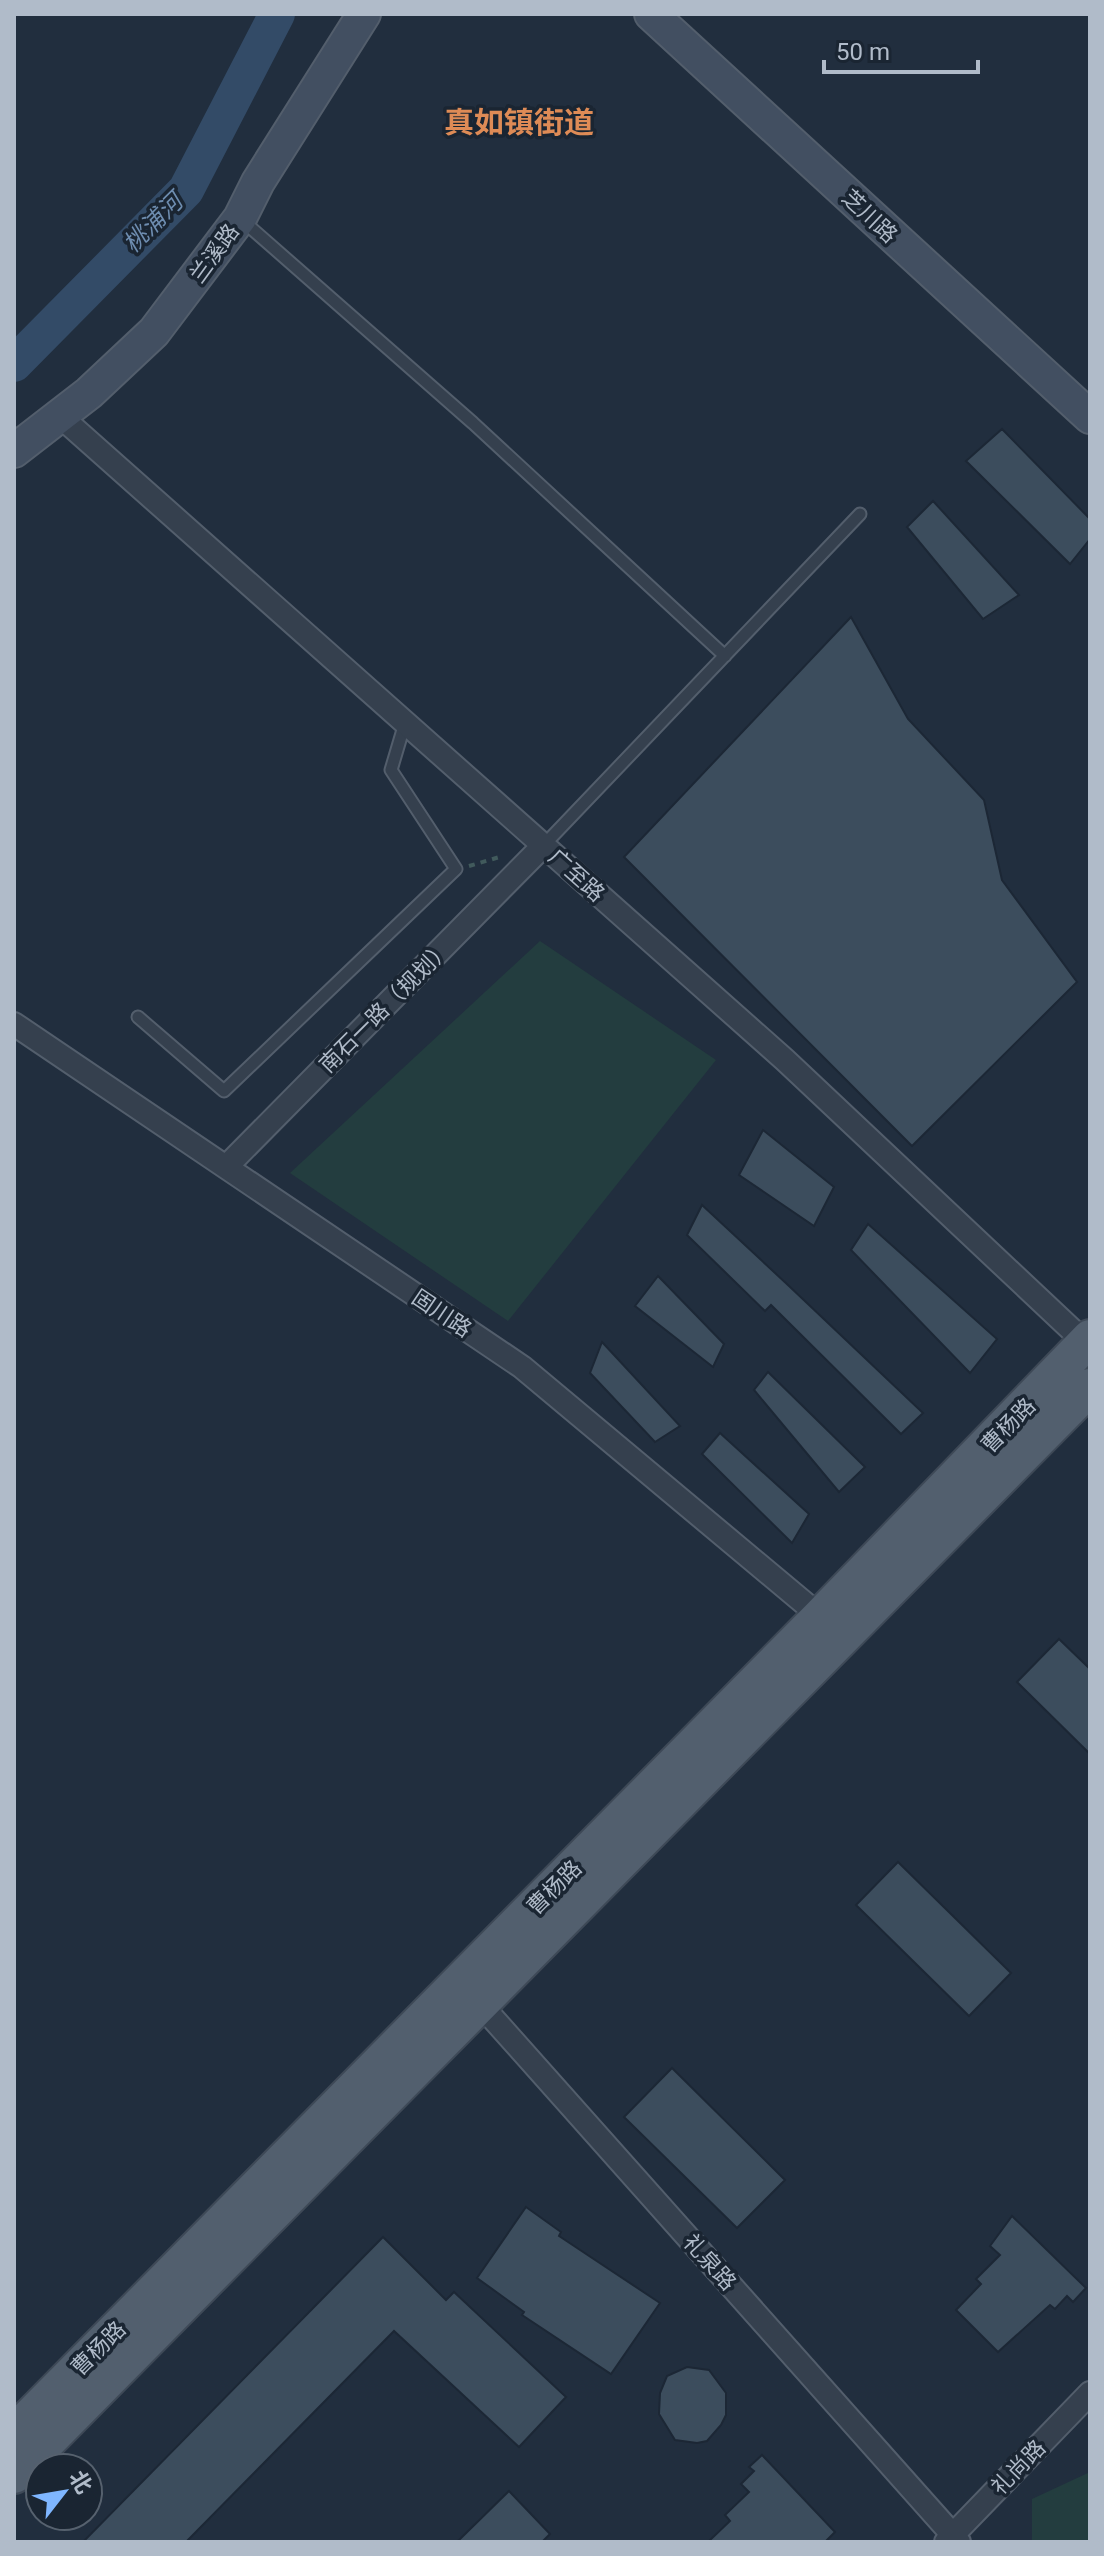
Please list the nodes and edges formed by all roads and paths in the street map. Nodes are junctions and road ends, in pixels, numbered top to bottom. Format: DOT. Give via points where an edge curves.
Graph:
graph roads {
  1 [pos="364,14"];
  2 [pos="651,14"];
  3 [pos="240,218"];
  4 [pos="60,416"];
  5 [pos="1090,417"];
  6 [pos="14,451"];
  7 [pos="860,514"];
  8 [pos="725,656"];
  9 [pos="405,722"];
  10 [pos="544,845"];
  11 [pos="138,1017"];
  12 [pos="14,1024"];
  13 [pos="226,1167"];
  14 [pos="1088,1343"];
  15 [pos="1090,1387"];
  16 [pos="832,1627"];
  17 [pos="470,1993"];
  18 [pos="1090,2393"];
  19 [pos="14,2433"];
  20 [pos="14,2475"];
  21 [pos="953,2540"];
  1 -- 3 [label="street, 兰溪路"];
  2 -- 5 [label="street, 芝川路"];
  3 -- 4 [label="street, 兰溪路" via="154,332"];
  3 -- 8 [label="lane" via="473,423"];
  4 -- 6 [label="street, 兰溪路"];
  4 -- 9 [label="street, 广至路"];
  7 -- 8 [label="lane"];
  8 -- 10 [label="lane"];
  9 -- 10 [label="street, 广至路"];
  9 -- 11 [label="lane" via="391,770 456,869 224,1091"];
  10 -- 13 [label="street, 南石一路（规划）"];
  10 -- 14 [label="street, 广至路" via="785,1060"];
  12 -- 13 [label="street, 固川路"];
  13 -- 16 [label="street, 固川路" via="522,1367"];
  14 -- 16 [label="main road, 曹杨路"];
  15 -- 16 [label="main road, 曹杨路"];
  16 -- 17 [label="main road, 曹杨路"];
  17 -- 19 [label="main road, 曹杨路"];
  17 -- 20 [label="main road, 曹杨路"];
  17 -- 21 [label="street, 礼泉路"];
  18 -- 21 [label="street, 礼尚路"];
}
